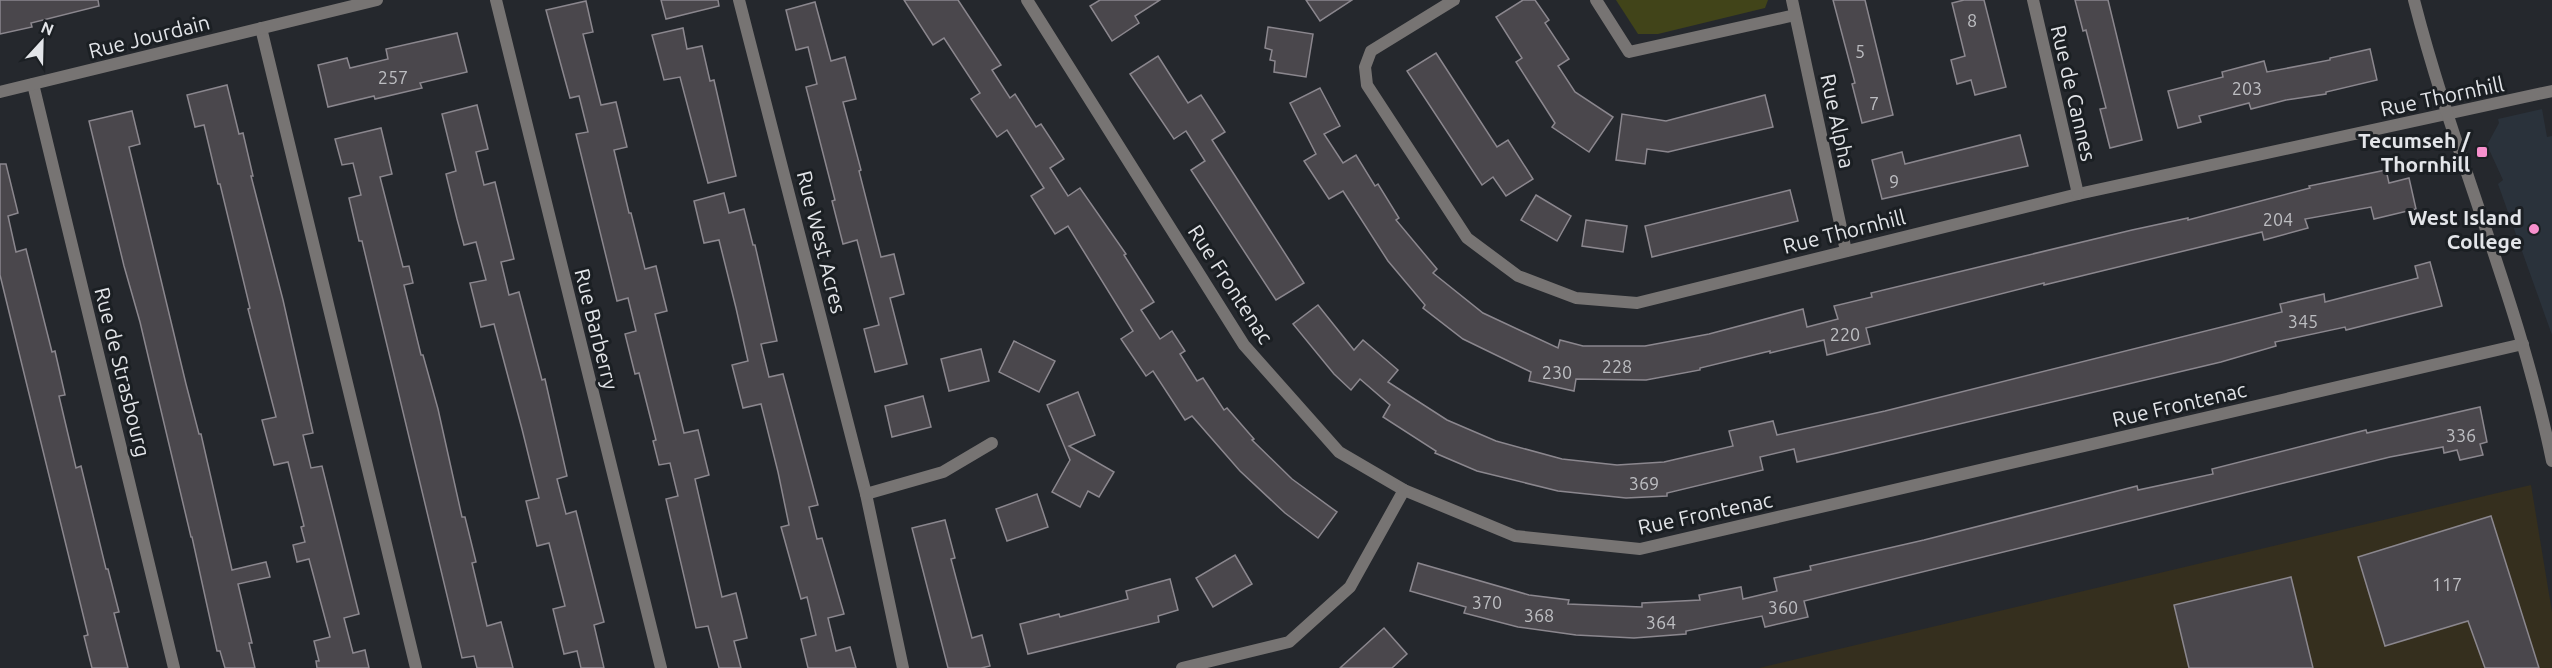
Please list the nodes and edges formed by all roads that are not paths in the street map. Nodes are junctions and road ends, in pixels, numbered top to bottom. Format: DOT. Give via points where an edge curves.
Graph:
graph roads {
  1 [pos="377,0"];
  2 [pos="496,0"];
  3 [pos="739,0"];
  4 [pos="1027,0"];
  5 [pos="1454,0"];
  6 [pos="1596,0"];
  7 [pos="1792,0"];
  8 [pos="2033,0"];
  9 [pos="2414,0"];
  10 [pos="1795,15"];
  11 [pos="261,28"];
  12 [pos="33,84"];
  13 [pos="2552,91"];
  14 [pos="0,92"];
  15 [pos="2447,115"];
  16 [pos="2078,194"];
  17 [pos="1846,251"];
  18 [pos="2523,344"];
  19 [pos="992,443"];
  20 [pos="2552,461"];
  21 [pos="1404,490"];
  22 [pos="866,494"];
  23 [pos="174,668"];
  24 [pos="416,668"];
  25 [pos="661,668"];
  26 [pos="903,668"];
  27 [pos="1182,668"];
  1 -- 11 [label="street, Rue Jourdain"];
  2 -- 25 [label="street, Rue Barberry"];
  3 -- 22 [label="street, Rue West Acres"];
  4 -- 21 [label="street, Rue Frontenac" via="1244,345 1340,452"];
  5 -- 17 [label="street, Rue Thornhill" via="1371,51 1365,67 1367,85 1467,238 1518,276 1576,298 1637,303"];
  6 -- 10 [label="street" via="1629,52"];
  7 -- 10 [label="street, Rue Alpha"];
  8 -- 16 [label="street, Rue de Cannes"];
  9 -- 15 [label="street"];
  10 -- 17 [label="street, Rue Alpha"];
  11 -- 12 [label="street, Rue Jourdain"];
  11 -- 24 [label="street"];
  12 -- 14 [label="street, Rue Jourdain"];
  12 -- 23 [label="street, Rue de Strasbourg"];
  13 -- 15 [label="street, Rue Thornhill"];
  15 -- 16 [label="street, Rue Thornhill"];
  15 -- 18 [label="street"];
  16 -- 17 [label="street, Rue Thornhill"];
  18 -- 20 [label="street"];
  18 -- 21 [label="street, Rue Frontenac" via="1640,549 1515,536"];
  19 -- 22 [label="street" via="943,472"];
  21 -- 27 [label="street" via="1350,587 1289,642"];
  22 -- 26 [label="street, Rue West Acres"];
}
